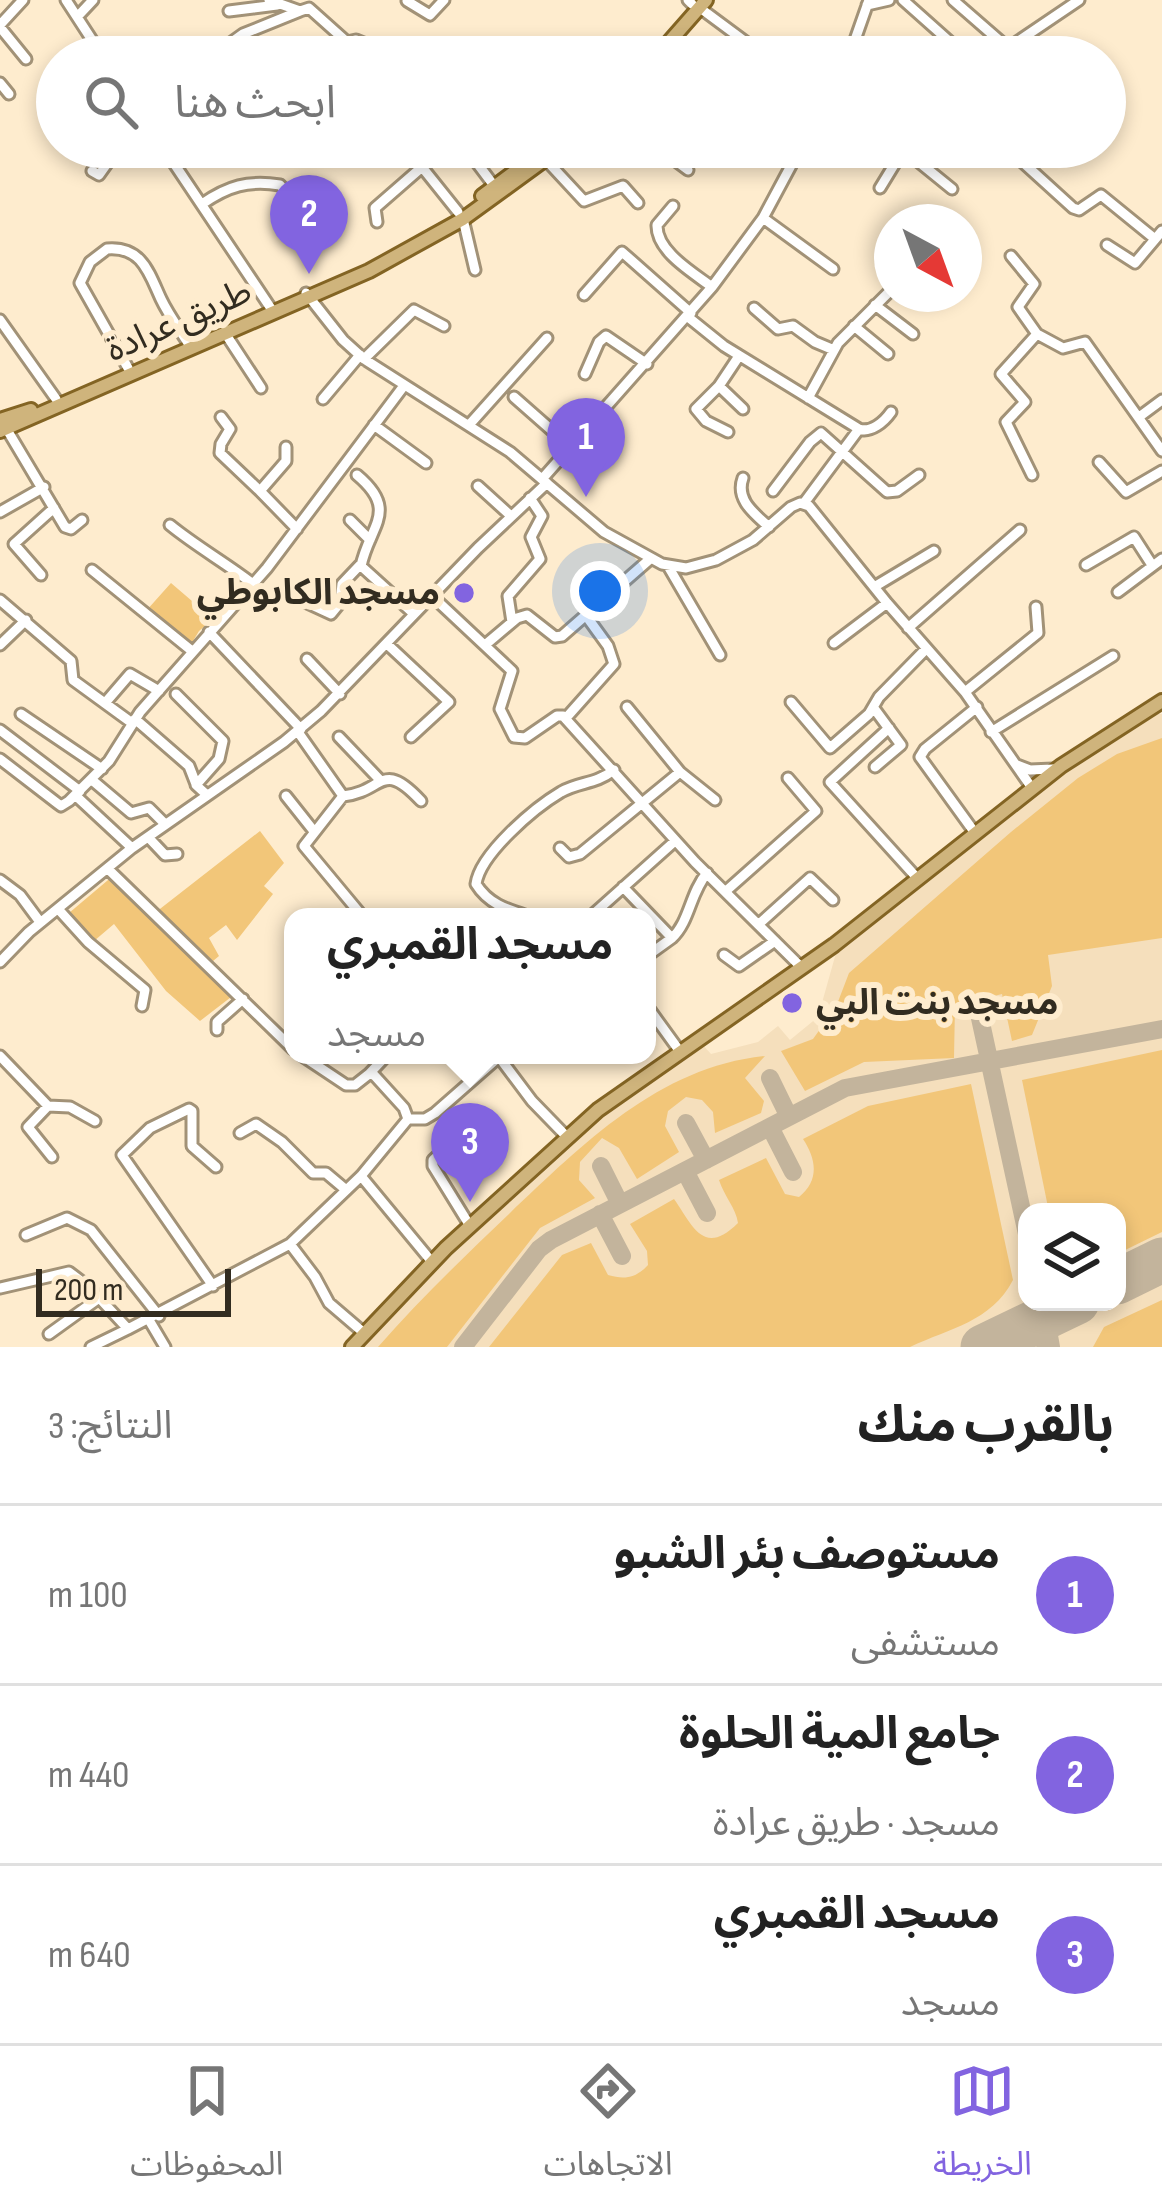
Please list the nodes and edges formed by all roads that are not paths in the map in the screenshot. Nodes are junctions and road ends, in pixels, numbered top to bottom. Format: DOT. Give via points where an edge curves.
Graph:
graph roads {
  1 [pos="23,0"];
  2 [pos="65,0"];
  3 [pos="93,0"];
  4 [pos="234,0"];
  5 [pos="444,0"];
  6 [pos="889,0"];
  7 [pos="902,0"];
  8 [pos="953,0"];
  9 [pos="1079,0"];
  10 [pos="406,1"];
  11 [pos="274,2"];
  12 [pos="696,2"];
  13 [pos="868,3"];
  14 [pos="307,6"];
  15 [pos="78,16"];
  16 [pos="0,26"];
  17 [pos="91,36"];
  18 [pos="240,36"];
  19 [pos="332,36"];
  20 [pos="664,36"];
  21 [pos="671,36"];
  22 [pos="739,36"];
  23 [pos="856,36"];
  24 [pos="943,36"];
  25 [pos="993,36"];
  26 [pos="1027,36"];
  27 [pos="26,59"];
  28 [pos="0,83"];
  29 [pos="9,94"];
  30 [pos="106,168"];
  31 [pos="177,168"];
  32 [pos="421,168"];
  33 [pos="423,168"];
  34 [pos="481,168"];
  35 [pos="525,168"];
  36 [pos="527,168"];
  37 [pos="558,168"];
  38 [pos="685,168"];
  39 [pos="790,168"];
  40 [pos="893,168"];
  41 [pos="927,168"];
  42 [pos="1029,168"];
  43 [pos="688,170"];
  44 [pos="92,171"];
  45 [pos="496,187"];
  46 [pos="880,188"];
  47 [pos="952,189"];
  48 [pos="286,193"];
  49 [pos="638,203"];
  50 [pos="202,205"];
  51 [pos="673,206"];
  52 [pos="460,216"];
  53 [pos="763,218"];
  54 [pos="377,222"];
  55 [pos="1158,235"];
  56 [pos="1107,245"];
  57 [pos="1011,256"];
  58 [pos="833,268"];
  59 [pos="476,270"];
  60 [pos="712,287"];
  61 [pos="308,295"];
  62 [pos="584,296"];
  63 [pos="874,306"];
  64 [pos="754,308"];
  65 [pos="272,310"];
  66 [pos="884,312"];
  67 [pos="690,315"];
  68 [pos="0,320"];
  69 [pos="444,326"];
  70 [pos="854,326"];
  71 [pos="225,333"];
  72 [pos="913,334"];
  73 [pos="1037,334"];
  74 [pos="547,338"];
  75 [pos="188,343"];
  76 [pos="834,350"];
  77 [pos="888,354"];
  78 [pos="740,356"];
  79 [pos="362,357"];
  80 [pos="647,364"];
  81 [pos="128,368"];
  82 [pos="585,374"];
  83 [pos="719,386"];
  84 [pos="403,387"];
  85 [pos="261,388"];
  86 [pos="514,397"];
  87 [pos="808,398"];
  88 [pos="56,399"];
  89 [pos="323,399"];
  90 [pos="1162,400"];
  91 [pos="743,410"];
  92 [pos="891,412"];
  93 [pos="221,417"];
  94 [pos="1139,417"];
  95 [pos="2,422"];
  96 [pos="374,425"];
  97 [pos="469,425"];
  98 [pos="859,429"];
  99 [pos="728,432"];
  100 [pos="286,447"];
  101 [pos="573,449"];
  102 [pos="844,450"];
  103 [pos="1162,452"];
  104 [pos="1099,462"];
  105 [pos="426,463"];
  106 [pos="1162,471"];
  107 [pos="358,475"];
  108 [pos="919,475"];
  109 [pos="1032,475"];
  110 [pos="743,478"];
  111 [pos="545,480"];
  112 [pos="478,486"];
  113 [pos="44,487"];
  114 [pos="260,490"];
  115 [pos="773,491"];
  116 [pos="530,498"];
  117 [pos="804,503"];
  118 [pos="54,508"];
  119 [pos="0,512"];
  120 [pos="511,516"];
  121 [pos="82,520"];
  122 [pos="350,520"];
  123 [pos="170,525"];
  124 [pos="769,527"];
  125 [pos="297,529"];
  126 [pos="1020,530"];
  127 [pos="370,540"];
  128 [pos="934,551"];
  129 [pos="650,559"];
  130 [pos="1157,562"];
  131 [pos="360,565"];
  132 [pos="1086,565"];
  133 [pos="668,566"];
  134 [pos="92,570"];
  135 [pos="41,574"];
  136 [pos="253,584"];
  137 [pos="874,586"];
  138 [pos="1118,592"];
  139 [pos="431,595"];
  140 [pos="0,600"];
  141 [pos="305,602"];
  142 [pos="887,603"];
  143 [pos="1036,607"];
  144 [pos="414,614"];
  145 [pos="587,617"];
  146 [pos="26,620"];
  147 [pos="512,622"];
  148 [pos="908,628"];
  149 [pos="209,632"];
  150 [pos="834,643"];
  151 [pos="388,644"];
  152 [pos="0,645"];
  153 [pos="485,645"];
  154 [pos="926,649"];
  155 [pos="192,651"];
  156 [pos="721,655"];
  157 [pos="1113,656"];
  158 [pos="307,659"];
  159 [pos="159,691"];
  160 [pos="965,692"];
  161 [pos="176,694"];
  162 [pos="340,694"];
  163 [pos="1162,701"];
  164 [pos="791,702"];
  165 [pos="105,703"];
  166 [pos="627,707"];
  167 [pos="873,707"];
  168 [pos="977,707"];
  169 [pos="21,714"];
  170 [pos="566,718"];
  171 [pos="134,721"];
  172 [pos="889,728"];
  173 [pos="0,730"];
  174 [pos="299,730"];
  175 [pos="992,732"];
  176 [pos="339,737"];
  177 [pos="411,737"];
  178 [pos="0,759"];
  179 [pos="1012,763"];
  180 [pos="875,766"];
  181 [pos="102,769"];
  182 [pos="1057,769"];
  183 [pos="614,770"];
  184 [pos="680,772"];
  185 [pos="788,778"];
  186 [pos="92,779"];
  187 [pos="380,780"];
  188 [pos="196,784"];
  189 [pos="1032,788"];
  190 [pos="78,793"];
  191 [pos="207,795"];
  192 [pos="286,796"];
  193 [pos="343,796"];
  194 [pos="715,800"];
  195 [pos="421,801"];
  196 [pos="641,805"];
  197 [pos="164,824"];
  198 [pos="314,830"];
  199 [pos="975,833"];
  200 [pos="148,837"];
  201 [pos="675,841"];
  202 [pos="132,848"];
  203 [pos="560,848"];
  204 [pos="177,854"];
  205 [pos="108,869"];
  206 [pos="707,873"];
  207 [pos="918,879"];
  208 [pos="0,880"];
  209 [pos="623,887"];
  210 [pos="726,891"];
  211 [pos="833,900"];
  212 [pos="497,905"];
  213 [pos="355,908"];
  214 [pos="494,908"];
  215 [pos="506,908"];
  216 [pos="600,908"];
  217 [pos="643,908"];
  218 [pos="59,910"];
  219 [pos="40,922"];
  220 [pos="656,922"];
  221 [pos="759,924"];
  222 [pos="671,938"];
  223 [pos="775,941"];
  224 [pos="656,949"];
  225 [pos="724,955"];
  226 [pos="0,962"];
  227 [pos="802,968"];
  228 [pos="243,999"];
  229 [pos="142,1006"];
  230 [pos="656,1018"];
  231 [pos="217,1030"];
  232 [pos="284,1040"];
  233 [pos="681,1053"];
  234 [pos="0,1056"];
  235 [pos="315,1064"];
  236 [pos="379,1064"];
  237 [pos="491,1064"];
  238 [pos="506,1064"];
  239 [pos="369,1074"];
  240 [pos="48,1106"];
  241 [pos="408,1119"];
  242 [pos="95,1121"];
  243 [pos="240,1133"];
  244 [pos="567,1137"];
  245 [pos="450,1144"];
  246 [pos="52,1156"];
  247 [pos="216,1168"];
  248 [pos="361,1176"];
  249 [pos="345,1189"];
  250 [pos="470,1226"];
  251 [pos="26,1235"];
  252 [pos="290,1244"];
  253 [pos="432,1262"];
  254 [pos="213,1286"];
  255 [pos="0,1288"];
  256 [pos="99,1298"];
  257 [pos="154,1318"];
  258 [pos="128,1329"];
  259 [pos="364,1333"];
  260 [pos="49,1334"];
  261 [pos="92,1347"];
  262 [pos="165,1347"];
  263 [pos="352,1347"];
  1 -- 16 [label="street"];
  2 -- 15 [label="street"];
  3 -- 15 [label="street"];
  4 -- 11 [label="street" via="229,11"];
  5 -- 10 [label="street" via="430,15"];
  6 -- 13 [label="street"];
  7 -- 24 [label="street"];
  8 -- 25 [label="street"];
  9 -- 26 [label="street"];
  11 -- 14 [label="street"];
  12 -- 20 [label="main road"];
  12 -- 21 [label="main road"];
  12 -- 22 [label="street"];
  13 -- 23 [label="street"];
  14 -- 18 [label="street"];
  14 -- 19 [label="street"];
  15 -- 17 [label="street"];
  16 -- 27 [label="street"];
  28 -- 29 [label="street"];
  30 -- 44 [label="street"];
  31 -- 50 [label="street"];
  32 -- 54 [label="street" via="375,208"];
  33 -- 52 [label="street"];
  34 -- 45 [label="street"];
  35 -- 45 [label="main road, طريق عرادة"];
  36 -- 52 [label="main road, طريق عرادة"];
  37 -- 49 [label="street" via="584,202 623,186"];
  38 -- 43 [label="street"];
  39 -- 53 [label="street"];
  40 -- 46 [label="street"];
  41 -- 47 [label="street"];
  42 -- 55 [label="street" via="1073,208 1101,194"];
  45 -- 52 [label="main road, طريق عرادة"];
  48 -- 50 [label="street" via="280,185 244,183"];
  50 -- 65 [label="street"];
  51 -- 60 [label="street" via="657,237"];
  52 -- 59 [label="street"];
  52 -- 61 [label="main road, طريق عرادة" via="369,272"];
  53 -- 58 [label="street"];
  53 -- 60 [label="street"];
  55 -- 56 [label="street" via="1135,262"];
  57 -- 73 [label="street" via="1034,284 1018,307"];
  60 -- 67 [label="street"];
  61 -- 65 [label="main road, طريق عرادة"];
  61 -- 79 [label="street"];
  62 -- 67 [label="street" via="622,252"];
  63 -- 70 [label="street"];
  64 -- 76 [label="street" via="778,329 793,326"];
  65 -- 71 [label="main road, طريق عرادة"];
  65 -- 75 [label="main road, طريق عرادة"];
  66 -- 72 [label="street"];
  67 -- 78 [label="street"];
  67 -- 80 [label="street"];
  68 -- 88 [label="street"];
  69 -- 79 [label="street" via="416,309"];
  70 -- 76 [label="street"];
  70 -- 77 [label="street"];
  71 -- 85 [label="street"];
  71 -- 95 [label="main road, طريق عرادة"];
  73 -- 94 [label="street" via="1063,348 1084,342"];
  73 -- 109 [label="street" via="1000,374 1025,402 1006,422"];
  74 -- 97 [label="street"];
  75 -- 81 [label="main road, طريق عرادة"];
  75 -- 81 [label="street" via="148,268 130,252 107,249 80,283"];
  76 -- 87 [label="street"];
  78 -- 83 [label="street"];
  78 -- 87 [label="street"];
  79 -- 84 [label="street"];
  79 -- 89 [label="street"];
  80 -- 82 [label="street" via="606,336"];
  80 -- 101 [label="street"];
  81 -- 88 [label="main road, طريق عرادة"];
  83 -- 91 [label="street"];
  83 -- 99 [label="street" via="696,411"];
  84 -- 96 [label="street"];
  84 -- 97 [label="street"];
  86 -- 101 [label="street"];
  87 -- 98 [label="street"];
  88 -- 95 [label="main road, طريق عرادة"];
  90 -- 94 [label="street"];
  92 -- 98 [label="street"];
  93 -- 114 [label="street" via="230,429 220,453"];
  94 -- 103 [label="street"];
  95 -- 113 [label="street"];
  96 -- 105 [label="street"];
  96 -- 125 [label="street"];
  97 -- 111 [label="street"];
  98 -- 102 [label="street"];
  100 -- 114 [label="street" via="286,460"];
  101 -- 111 [label="street"];
  102 -- 108 [label="street" via="887,492"];
  102 -- 115 [label="street" via="815,436"];
  102 -- 117 [label="street"];
  104 -- 106 [label="street" via="1126,493"];
  107 -- 127 [label="street" via="381,510"];
  110 -- 124 [label="street" via="743,499"];
  111 -- 116 [label="street"];
  111 -- 129 [label="street" via="604,532"];
  112 -- 120 [label="street"];
  113 -- 118 [label="street"];
  113 -- 119 [label="street"];
  114 -- 125 [label="street"];
  116 -- 120 [label="street"];
  116 -- 147 [label="street" via="542,516 531,537 540,559 508,596"];
  117 -- 124 [label="street"];
  117 -- 137 [label="street"];
  118 -- 121 [label="street" via="68,529"];
  118 -- 135 [label="street" via="14,544"];
  120 -- 139 [label="street"];
  122 -- 127 [label="street"];
  123 -- 136 [label="street"];
  124 -- 133 [label="street" via="716,560"];
  125 -- 136 [label="street"];
  126 -- 148 [label="street"];
  127 -- 131 [label="street"];
  128 -- 137 [label="street"];
  129 -- 133 [label="street"];
  129 -- 145 [label="street"];
  130 -- 132 [label="street" via="1134,537"];
  130 -- 138 [label="street"];
  131 -- 141 [label="street" via="331,614"];
  131 -- 144 [label="street"];
  133 -- 156 [label="street"];
  134 -- 155 [label="street"];
  136 -- 149 [label="street"];
  137 -- 142 [label="street"];
  139 -- 144 [label="street"];
  139 -- 153 [label="street"];
  140 -- 146 [label="street"];
  142 -- 148 [label="street"];
  142 -- 150 [label="street"];
  143 -- 160 [label="street" via="1038,633"];
  144 -- 151 [label="street"];
  145 -- 147 [label="street" via="559,638 531,616"];
  145 -- 170 [label="street" via="614,664"];
  146 -- 152 [label="street"];
  146 -- 165 [label="street" via="71,662 73,680"];
  147 -- 153 [label="street"];
  148 -- 154 [label="street"];
  149 -- 155 [label="street"];
  149 -- 174 [label="street"];
  151 -- 162 [label="street"];
  151 -- 177 [label="street" via="449,702"];
  153 -- 170 [label="street" via="513,673 500,709 514,737"];
  154 -- 160 [label="street"];
  154 -- 167 [label="street"];
  155 -- 159 [label="street"];
  157 -- 175 [label="street"];
  158 -- 162 [label="street"];
  159 -- 165 [label="street" via="130,674"];
  159 -- 171 [label="street"];
  160 -- 168 [label="street"];
  161 -- 188 [label="street" via="223,741 219,759"];
  162 -- 174 [label="street"];
  163 -- 182 [label="main road"];
  164 -- 167 [label="street" via="830,748"];
  165 -- 171 [label="street"];
  166 -- 184 [label="street"];
  167 -- 172 [label="street"];
  168 -- 175 [label="street"];
  168 -- 199 [label="street" via="920,757"];
  169 -- 181 [label="street"];
  170 -- 183 [label="street"];
  171 -- 181 [label="street"];
  171 -- 188 [label="street" via="189,766"];
  172 -- 180 [label="street" via="900,748"];
  172 -- 207 [label="street" via="830,782"];
  173 -- 190 [label="street"];
  174 -- 191 [label="street"];
  174 -- 193 [label="street"];
  175 -- 179 [label="street"];
  176 -- 187 [label="street"];
  178 -- 190 [label="street" via="59,805"];
  179 -- 182 [label="street"];
  179 -- 189 [label="street"];
  181 -- 186 [label="street"];
  182 -- 189 [label="main road"];
  183 -- 196 [label="street"];
  183 -- 212 [label="street" via="556,795 482,863 476,884"];
  184 -- 194 [label="street"];
  184 -- 196 [label="street"];
  185 -- 210 [label="street" via="816,811"];
  186 -- 190 [label="street"];
  186 -- 197 [label="street" via="131,813 149,808"];
  187 -- 193 [label="street"];
  187 -- 195 [label="street" via="401,780"];
  188 -- 191 [label="street"];
  189 -- 199 [label="main road"];
  190 -- 202 [label="street"];
  191 -- 197 [label="street"];
  192 -- 198 [label="street"];
  193 -- 198 [label="street"];
  196 -- 201 [label="street"];
  196 -- 203 [label="street" via="575,856"];
  197 -- 200 [label="street"];
  198 -- 213 [label="street" via="305,848"];
  199 -- 207 [label="main road"];
  200 -- 202 [label="street"];
  200 -- 204 [label="street" via="165,855"];
  201 -- 206 [label="street"];
  201 -- 209 [label="street"];
  202 -- 205 [label="street"];
  205 -- 218 [label="street"];
  205 -- 228 [label="street"];
  206 -- 210 [label="street"];
  206 -- 222 [label="street"];
  207 -- 227 [label="main road"];
  208 -- 219 [label="street"];
  209 -- 216 [label="street"];
  209 -- 217 [label="street"];
  210 -- 221 [label="street"];
  211 -- 221 [label="street" via="810,878"];
  212 -- 214 [label="street"];
  212 -- 215 [label="street"];
  218 -- 219 [label="street"];
  218 -- 229 [label="street" via="145,990"];
  219 -- 226 [label="street"];
  220 -- 222 [label="street"];
  221 -- 223 [label="street"];
  222 -- 224 [label="street"];
  223 -- 225 [label="street" via="739,965"];
  223 -- 227 [label="street"];
  227 -- 233 [label="main road"];
  228 -- 231 [label="street"];
  228 -- 232 [label="street"];
  230 -- 233 [label="street"];
  233 -- 244 [label="main road"];
  234 -- 240 [label="street"];
  235 -- 239 [label="street" via="350,1086"];
  236 -- 239 [label="street"];
  237 -- 241 [label="street" via="435,1113"];
  238 -- 244 [label="street"];
  239 -- 241 [label="street"];
  240 -- 242 [label="street"];
  240 -- 246 [label="street" via="28,1127"];
  241 -- 248 [label="street"];
  243 -- 249 [label="street" via="256,1124"];
  244 -- 250 [label="main road"];
  245 -- 250 [label="street" via="433,1166"];
  247 -- 254 [label="street" via="191,1146 189,1108 150,1128 122,1155"];
  248 -- 249 [label="street"];
  248 -- 253 [label="street"];
  249 -- 252 [label="street"];
  250 -- 253 [label="main road"];
  251 -- 257 [label="street" via="67,1218 88,1227"];
  252 -- 254 [label="street"];
  252 -- 259 [label="street" via="328,1303"];
  253 -- 259 [label="main road"];
  254 -- 257 [label="street"];
  255 -- 256 [label="street" via="68,1273"];
  256 -- 258 [label="street"];
  256 -- 260 [label="street"];
  257 -- 258 [label="street"];
  257 -- 262 [label="street"];
  258 -- 261 [label="street"];
  259 -- 263 [label="main road"];
}
